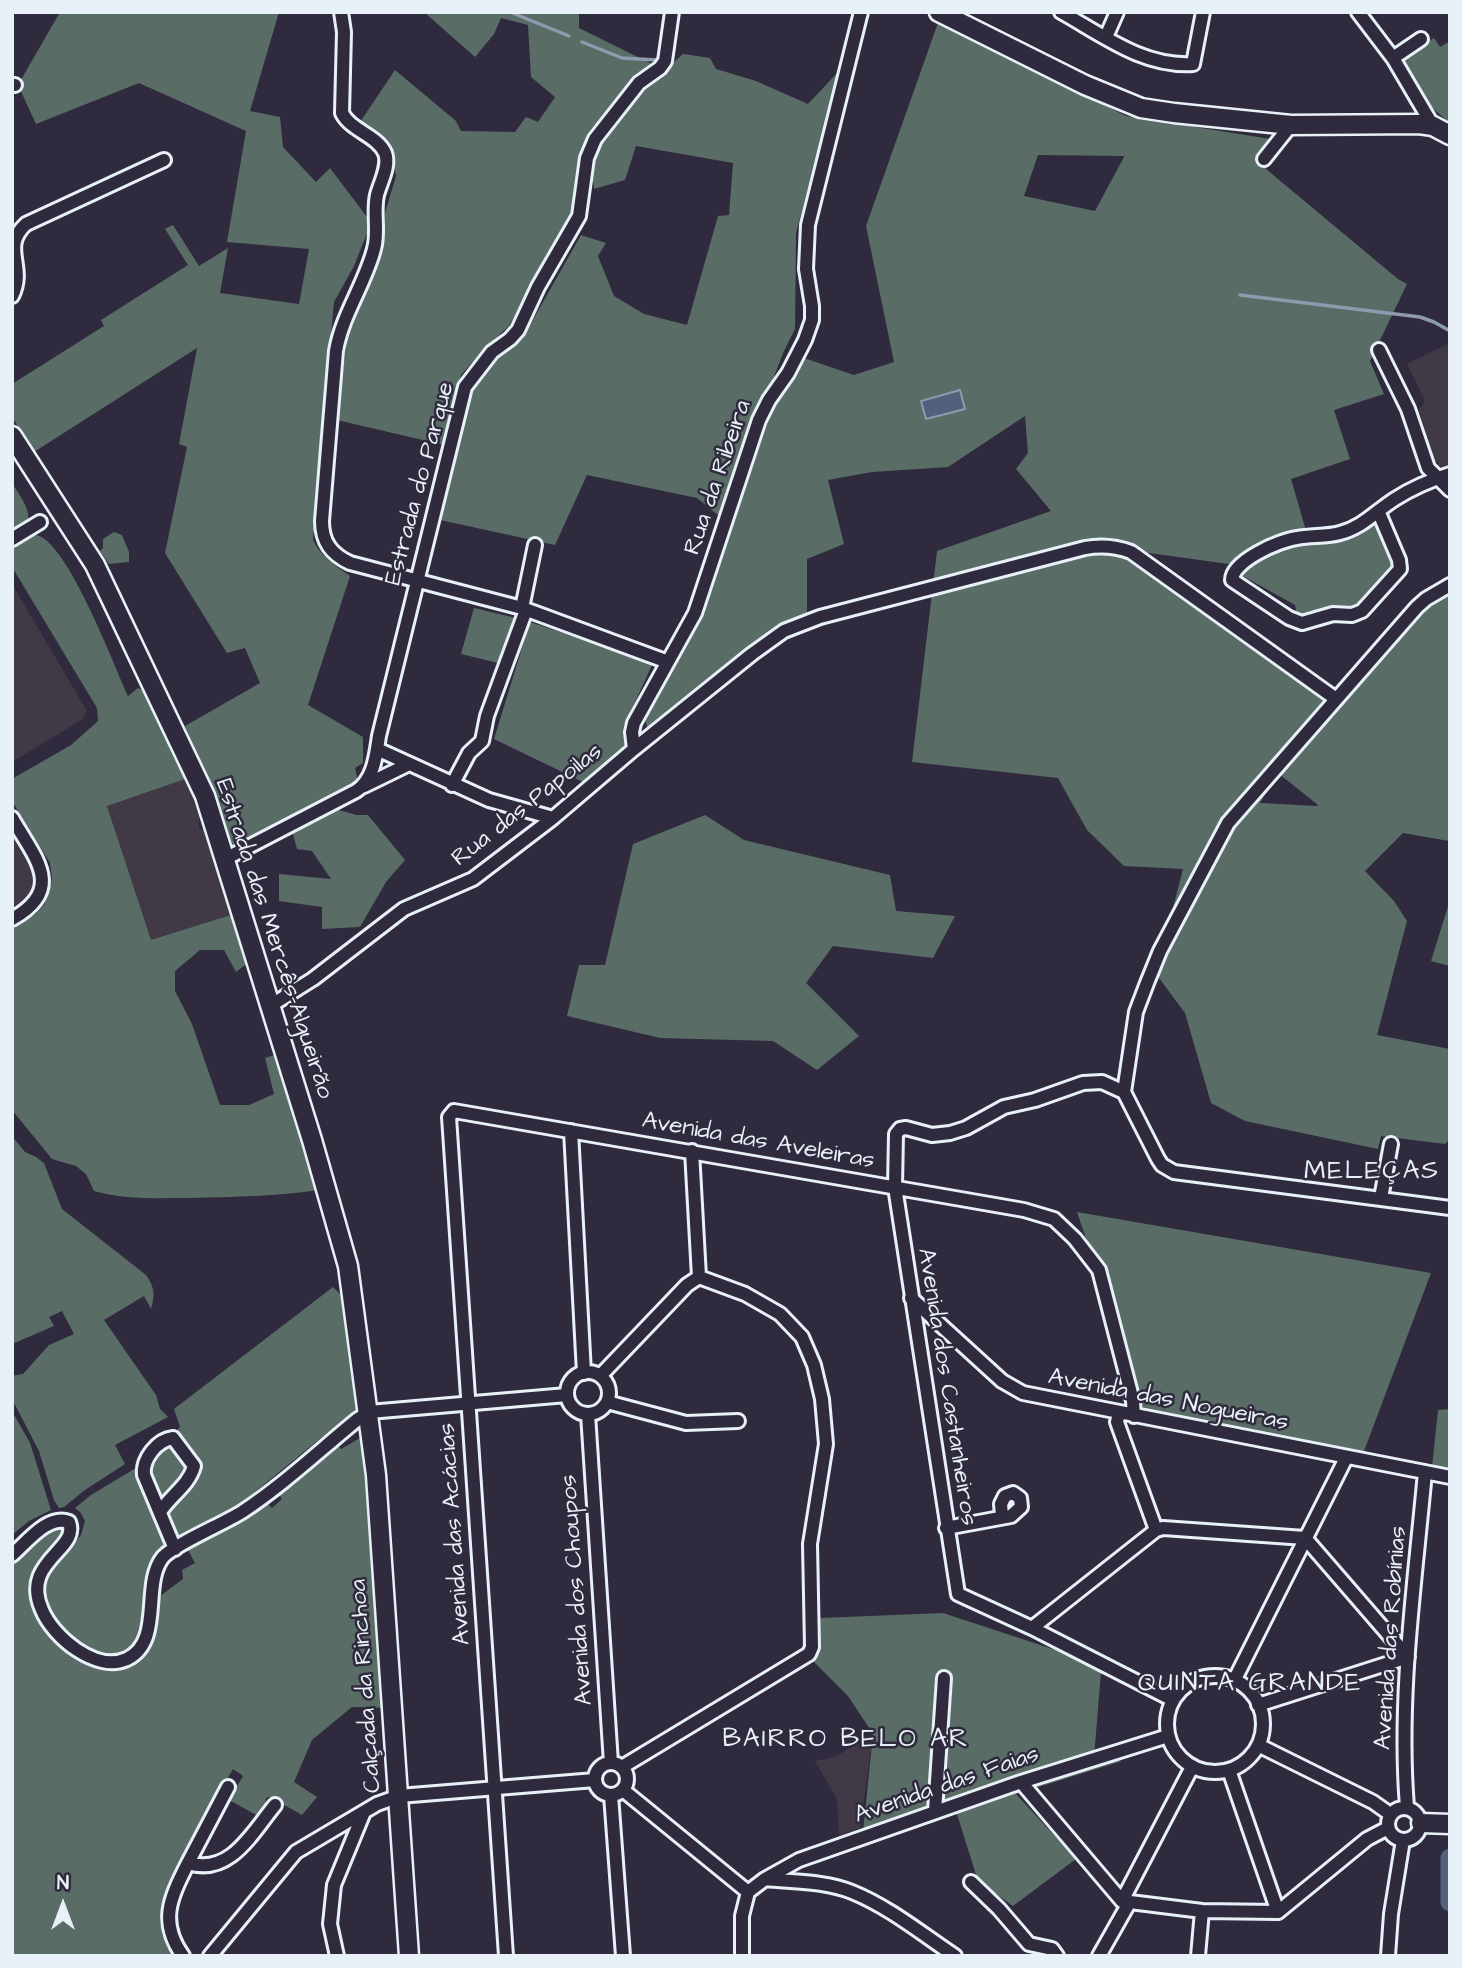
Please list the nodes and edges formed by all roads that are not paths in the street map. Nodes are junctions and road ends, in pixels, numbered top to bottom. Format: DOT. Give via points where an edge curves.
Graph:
graph roads {
  1 [pos="341,12"];
  2 [pos="672,12"];
  3 [pos="861,12"];
  4 [pos="939,12"];
  5 [pos="1061,12"];
  6 [pos="1117,12"];
  7 [pos="1203,12"];
  8 [pos="1358,12"];
  9 [pos="1106,37"];
  10 [pos="1421,39"];
  11 [pos="1393,58"];
  12 [pos="1291,125"];
  13 [pos="1433,126"];
  14 [pos="1450,135"];
  15 [pos="1264,159"];
  16 [pos="164,160"];
  17 [pos="13,293"];
  18 [pos="1379,349"];
  19 [pos="12,436"];
  20 [pos="1444,476"];
  21 [pos="1450,490"];
  22 [pos="1380,513"];
  23 [pos="40,522"];
  24 [pos="12,539"];
  25 [pos="535,545"];
  26 [pos="416,582"];
  27 [pos="1450,585"];
  28 [pos="524,609"];
  29 [pos="668,662"];
  30 [pos="1336,699"];
  31 [pos="377,749"];
  32 [pos="634,749"];
  33 [pos="407,765"];
  34 [pos="452,785"];
  35 [pos="364,786"];
  36 [pos="12,818"];
  37 [pos="553,818"];
  38 [pos="225,859"];
  39 [pos="12,919"];
  40 [pos="270,1006"];
  41 [pos="1124,1092"];
  42 [pos="454,1111"];
  43 [pos="571,1131"];
  44 [pos="1391,1144"];
  45 [pos="692,1151"];
  46 [pos="895,1187"];
  47 [pos="1381,1198"];
  48 [pos="1450,1208"];
  49 [pos="699,1278"];
  50 [pos="911,1298"];
  51 [pos="584,1373"];
  52 [pos="600,1376"];
  53 [pos="567,1395"];
  54 [pos="607,1402"];
  55 [pos="469,1404"];
  56 [pos="369,1412"];
  57 [pos="1119,1413"];
  58 [pos="588,1414"];
  59 [pos="1134,1416"];
  60 [pos="738,1421"];
  61 [pos="1346,1458"];
  62 [pos="1425,1472"];
  63 [pos="1450,1477"];
  64 [pos="160,1512"];
  65 [pos="1002,1516"];
  66 [pos="946,1528"];
  67 [pos="1156,1530"];
  68 [pos="1305,1538"];
  69 [pos="175,1549"];
  70 [pos="12,1555"];
  71 [pos="1032,1628"];
  72 [pos="1408,1657"];
  73 [pos="944,1678"];
  74 [pos="1234,1681"];
  75 [pos="1173,1700"];
  76 [pos="1258,1705"];
  77 [pos="1168,1736"];
  78 [pos="1258,1745"];
  79 [pos="616,1765"];
  80 [pos="1192,1767"];
  81 [pos="1229,1770"];
  82 [pos="595,1780"];
  83 [pos="1021,1782"];
  84 [pos="228,1787"];
  85 [pos="494,1788"];
  86 [pos="617,1792"];
  87 [pos="399,1796"];
  88 [pos="275,1805"];
  89 [pos="1407,1807"];
  90 [pos="935,1811"];
  91 [pos="364,1812"];
  92 [pos="1390,1814"];
  93 [pos="1421,1823"];
  94 [pos="1450,1824"];
  95 [pos="1388,1828"];
  96 [pos="1403,1840"];
  97 [pos="188,1863"];
  98 [pos="765,1879"];
  99 [pos="971,1882"];
  100 [pos="748,1892"];
  101 [pos="1125,1902"];
  102 [pos="1202,1910"];
  103 [pos="1278,1912"];
  104 [pos="183,1956"];
  105 [pos="210,1956"];
  106 [pos="337,1956"];
  107 [pos="409,1956"];
  108 [pos="506,1956"];
  109 [pos="623,1956"];
  110 [pos="742,1956"];
  111 [pos="956,1956"];
  112 [pos="1057,1956"];
  113 [pos="1099,1956"];
  114 [pos="1198,1956"];
  115 [pos="1388,1956"];
  1 -- 26 [label="street" via="342,113 348,123 379,145 386,160 375,206 375,245 338,342 322,531 326,544 342,559"];
  2 -- 26 [label="street, Estrada do Parque" via="666,61 639,83 595,139 587,158 579,216 518,330 492,352 465,387"];
  3 -- 29 [label="street, Rua da Ribeira" via="808,225 809,329 759,420 695,613"];
  4 -- 12 [label="street" via="1141,108"];
  5 -- 9 [label="street"];
  6 -- 9 [label="street"];
  7 -- 9 [label="street" via="1194,64 1158,62"];
  8 -- 11 [label="street"];
  10 -- 11 [label="street"];
  11 -- 13 [label="street"];
  12 -- 13 [label="street"];
  12 -- 15 [label="street"];
  13 -- 14 [label="street"];
  16 -- 17 [label="street" via="19,230 14,243 19,276"];
  18 -- 20 [label="street" via="1408,409 1426,463"];
  19 -- 38 [label="street, Estrada das Mercês-Algueirão" via="100,576 205,796"];
  20 -- 21 [label="street"];
  20 -- 22 [label="street" via="1395,499"];
  22 -- 22 [label="street" via="1343,532 1276,545 1243,561 1232,580 1297,622 1357,613 1400,569"];
  23 -- 24 [label="street"];
  25 -- 28 [label="street"];
  26 -- 28 [label="street"];
  26 -- 31 [label="street, Estrada do Parque"];
  27 -- 30 [label="street" via="1423,602"];
  28 -- 29 [label="street"];
  28 -- 34 [label="street" via="482,741 469,753"];
  29 -- 32 [label="street, Rua da Ribeira" via="634,723"];
  30 -- 32 [label="street, Rua das Papoilas" via="1130,552 1099,545 801,623 752,654"];
  30 -- 41 [label="street" via="1237,810 1216,846 1143,992"];
  31 -- 33 [label="street"];
  31 -- 35 [label="street, Estrada do Parque"];
  32 -- 37 [label="street, Rua das Papoilas"];
  33 -- 34 [label="street"];
  33 -- 35 [label="street"];
  34 -- 37 [label="street"];
  35 -- 38 [label="street"];
  36 -- 39 [label="street" via="43,878 35,903"];
  37 -- 40 [label="street, Rua das Papoilas" via="473,879 404,909"];
  38 -- 40 [label="street, Estrada das Mercês-Algueirão"];
  40 -- 56 [label="street, Estrada das Mercês-Algueirão" via="348,1266"];
  41 -- 46 [label="street, Avenida dos Castanheiros" via="1102,1082 1083,1083 1004,1107 950,1133 900,1129 895,1142"];
  41 -- 47 [label="street" via="1158,1159 1174,1172"];
  42 -- 43 [label="street, Avenida das Aveleiras"];
  42 -- 55 [label="street, Avenida das Acácias" via="449,1117"];
  43 -- 45 [label="street, Avenida das Aveleiras"];
  43 -- 51 [label="street"];
  44 -- 47 [label="street"];
  45 -- 46 [label="street, Avenida das Aveleiras"];
  45 -- 49 [label="street"];
  46 -- 50 [label="street, Avenida dos Castanheiros"];
  46 -- 59 [label="street, Avenida das Aveleiras" via="1024,1210 1054,1219 1076,1240 1099,1270"];
  47 -- 48 [label="street"];
  49 -- 52 [label="street"];
  49 -- 79 [label="street" via="745,1294 780,1314 802,1337 814,1365 826,1444 810,1544 811,1647 809,1654"];
  50 -- 57 [label="street, Avenida das Nogueiras" via="1010,1387"];
  50 -- 66 [label="street, Avenida dos Castanheiros"];
  51 -- 52 [label="street"];
  51 -- 53 [label="street" via="573,1379"];
  52 -- 54 [label="street" via="608,1387"];
  53 -- 55 [label="street"];
  53 -- 58 [label="street" via="576,1411"];
  54 -- 58 [label="street"];
  54 -- 60 [label="street" via="686,1423"];
  55 -- 56 [label="street"];
  55 -- 85 [label="street, Avenida das Acácias"];
  56 -- 69 [label="street" via="242,1513"];
  56 -- 87 [label="street, Calçada da Rinchoa"];
  57 -- 59 [label="street, Avenida das Nogueiras"];
  57 -- 67 [label="street" via="1117,1422"];
  58 -- 79 [label="street, Avenida dos Choupos"];
  59 -- 61 [label="street, Avenida das Nogueiras"];
  61 -- 62 [label="street, Avenida das Nogueiras"];
  61 -- 68 [label="street"];
  62 -- 63 [label="street, Avenida das Nogueiras"];
  62 -- 72 [label="street, Avenida das Robínias"];
  64 -- 64 [label="street" via="144,1475 144,1461 166,1439 173,1438 194,1466 187,1482"];
  64 -- 69 [label="street"];
  65 -- 66 [label="street"];
  66 -- 71 [label="street, Avenida dos Castanheiros" via="958,1594"];
  67 -- 68 [label="street"];
  67 -- 71 [label="street"];
  68 -- 72 [label="street"];
  68 -- 74 [label="street"];
  69 -- 70 [label="street" via="161,1560 156,1572 143,1644 131,1657 111,1662 80,1651 51,1626 40,1607 39,1575 70,1538 69,1522 52,1522"];
  71 -- 75 [label="street"];
  72 -- 76 [label="street"];
  72 -- 89 [label="street, Avenida das Robínias"];
  73 -- 90 [label="street"];
  74 -- 75 [label="street" via="1221,1677 1195,1681"];
  74 -- 76 [label="street" via="1252,1694"];
  75 -- 77 [label="street"];
  76 -- 78 [label="street" via="1262,1731"];
  77 -- 80 [label="street"];
  77 -- 83 [label="street, Avenida das Faias"];
  78 -- 81 [label="street" via="1251,1756"];
  78 -- 92 [label="street"];
  79 -- 82 [label="street" via="597,1770"];
  79 -- 86 [label="street" via="627,1776"];
  80 -- 81 [label="street"];
  80 -- 101 [label="street"];
  81 -- 103 [label="street"];
  82 -- 85 [label="street"];
  82 -- 86 [label="street" via="599,1789"];
  83 -- 90 [label="street, Avenida das Faias"];
  83 -- 101 [label="street"];
  84 -- 97 [label="street"];
  85 -- 87 [label="street"];
  85 -- 108 [label="street, Avenida das Acácias"];
  86 -- 100 [label="street"];
  86 -- 109 [label="street"];
  87 -- 91 [label="street"];
  87 -- 107 [label="street, Calçada da Rinchoa"];
  88 -- 97 [label="street" via="234,1856 220,1863"];
  89 -- 92 [label="street"];
  89 -- 93 [label="street" via="1417,1813"];
  90 -- 98 [label="street, Avenida das Faias" via="799,1860"];
  91 -- 105 [label="street" via="296,1852"];
  91 -- 106 [label="street" via="334,1885 330,1924"];
  92 -- 95 [label="street"];
  93 -- 94 [label="street"];
  93 -- 96 [label="street" via="1418,1833"];
  95 -- 96 [label="street"];
  95 -- 103 [label="street" via="1367,1839"];
  96 -- 115 [label="street"];
  97 -- 104 [label="street" via="169,1906 169,1928"];
  98 -- 100 [label="street, Avenida das Faias"];
  98 -- 111 [label="street" via="853,1892"];
  99 -- 112 [label="street" via="1029,1944 1052,1949"];
  100 -- 110 [label="street" via="742,1916"];
  101 -- 102 [label="street"];
  101 -- 113 [label="street"];
  102 -- 103 [label="street"];
  102 -- 114 [label="street"];
}
